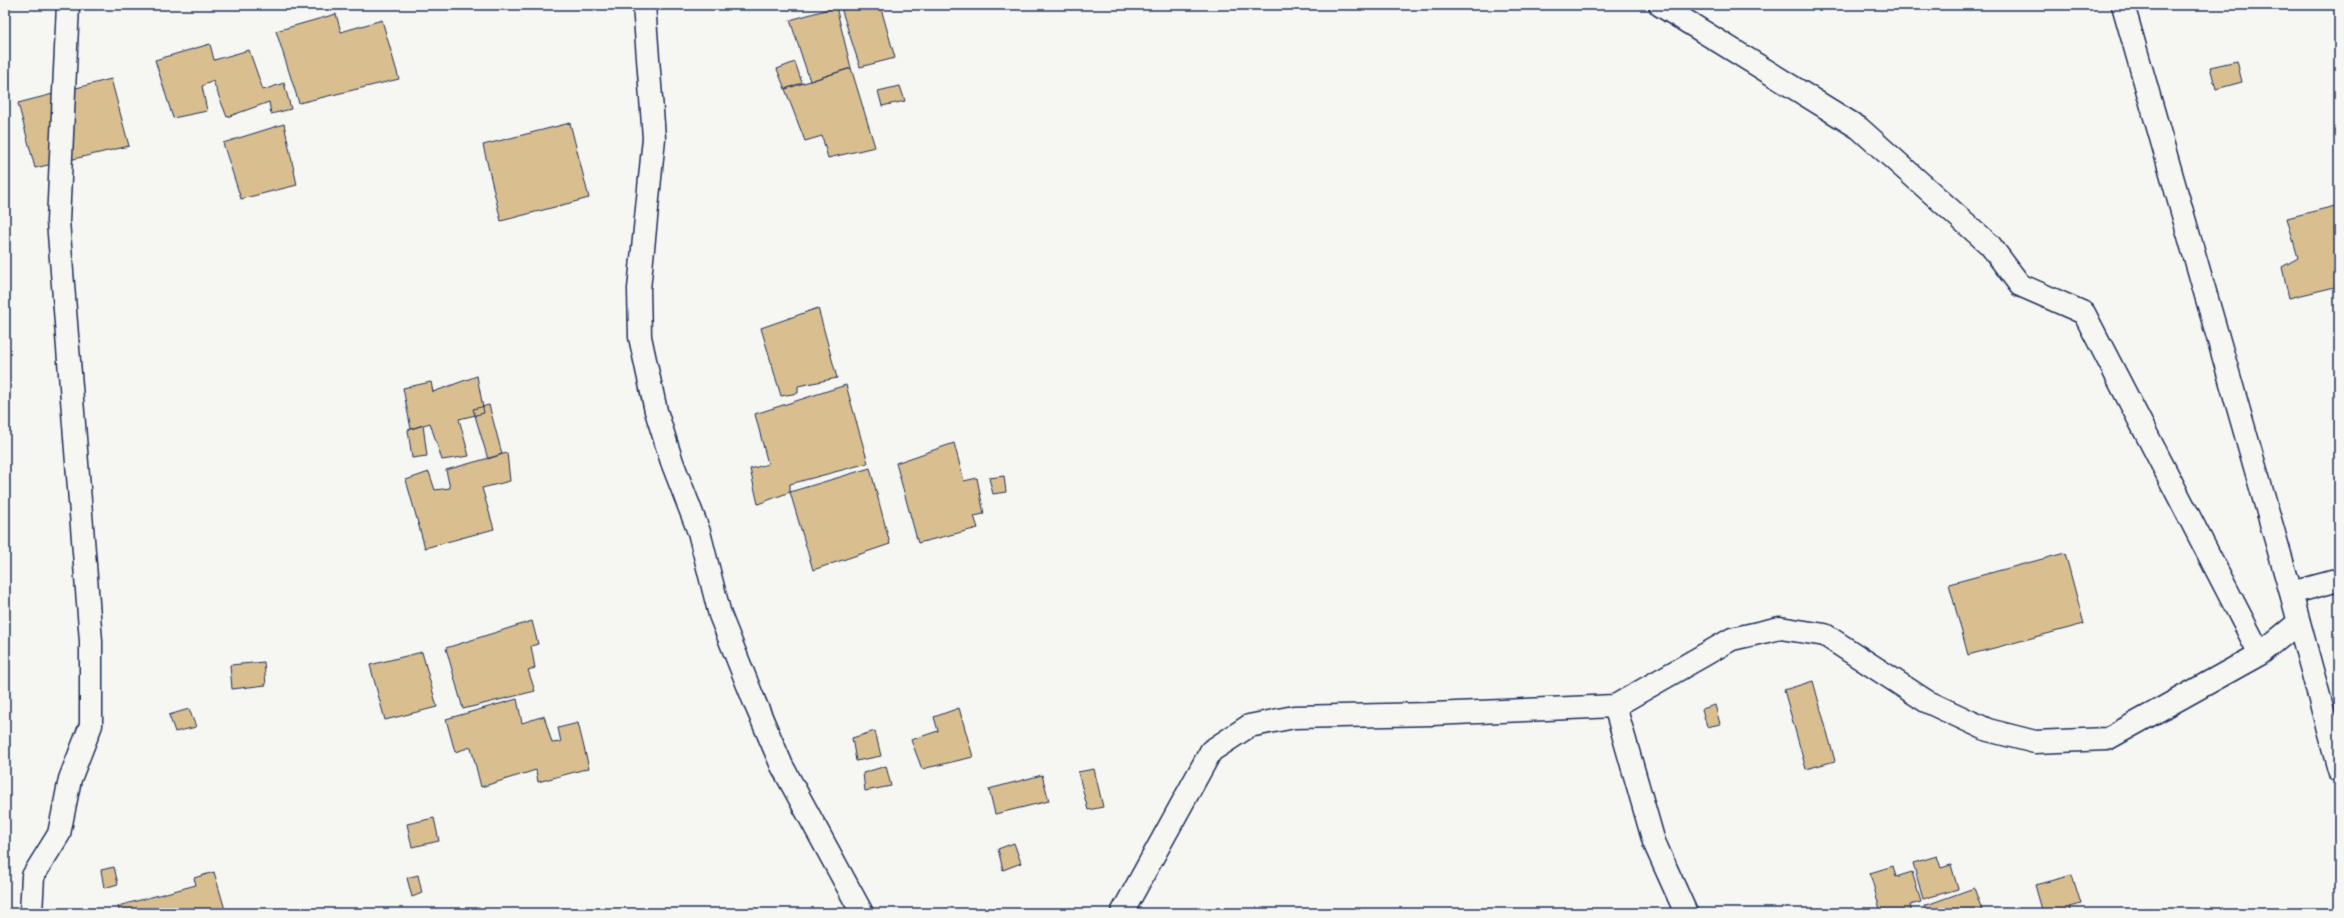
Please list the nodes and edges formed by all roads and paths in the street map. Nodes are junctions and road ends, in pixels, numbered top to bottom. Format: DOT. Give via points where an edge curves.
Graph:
graph roads {
  1 [pos="68,5"];
  2 [pos="644,5"];
  3 [pos="1660,5"];
  4 [pos="2123,5"];
  5 [pos="2339,580"];
  6 [pos="2291,593"];
  7 [pos="2299,622"];
  8 [pos="2260,654"];
  9 [pos="1616,706"];
  10 [pos="2339,770"];
  11 [pos="31,913"];
  12 [pos="862,913"];
  13 [pos="1122,913"];
  14 [pos="1686,913"];
  1 -- 11 [label="street" via="58,221 91,641 91,725 70,779 59,834 33,876"];
  2 -- 12 [label="street" via="654,138 639,289 640,337 656,411 698,532 720,615 755,704 782,766"];
  3 -- 8 [label="street" via="1859,128 1990,245 2020,285 2084,313"];
  4 -- 6 [label="street"];
  5 -- 6 [label="street"];
  6 -- 7 [label="street"];
  7 -- 8 [label="street"];
  7 -- 10 [label="street"];
  8 -- 9 [label="street" via="2107,739 2035,742 1988,730 1926,701 1825,635 1780,628 1732,639"];
  9 -- 13 [label="street" via="1294,717 1249,726 1211,751"];
  9 -- 14 [label="street" via="1654,842"];
}
